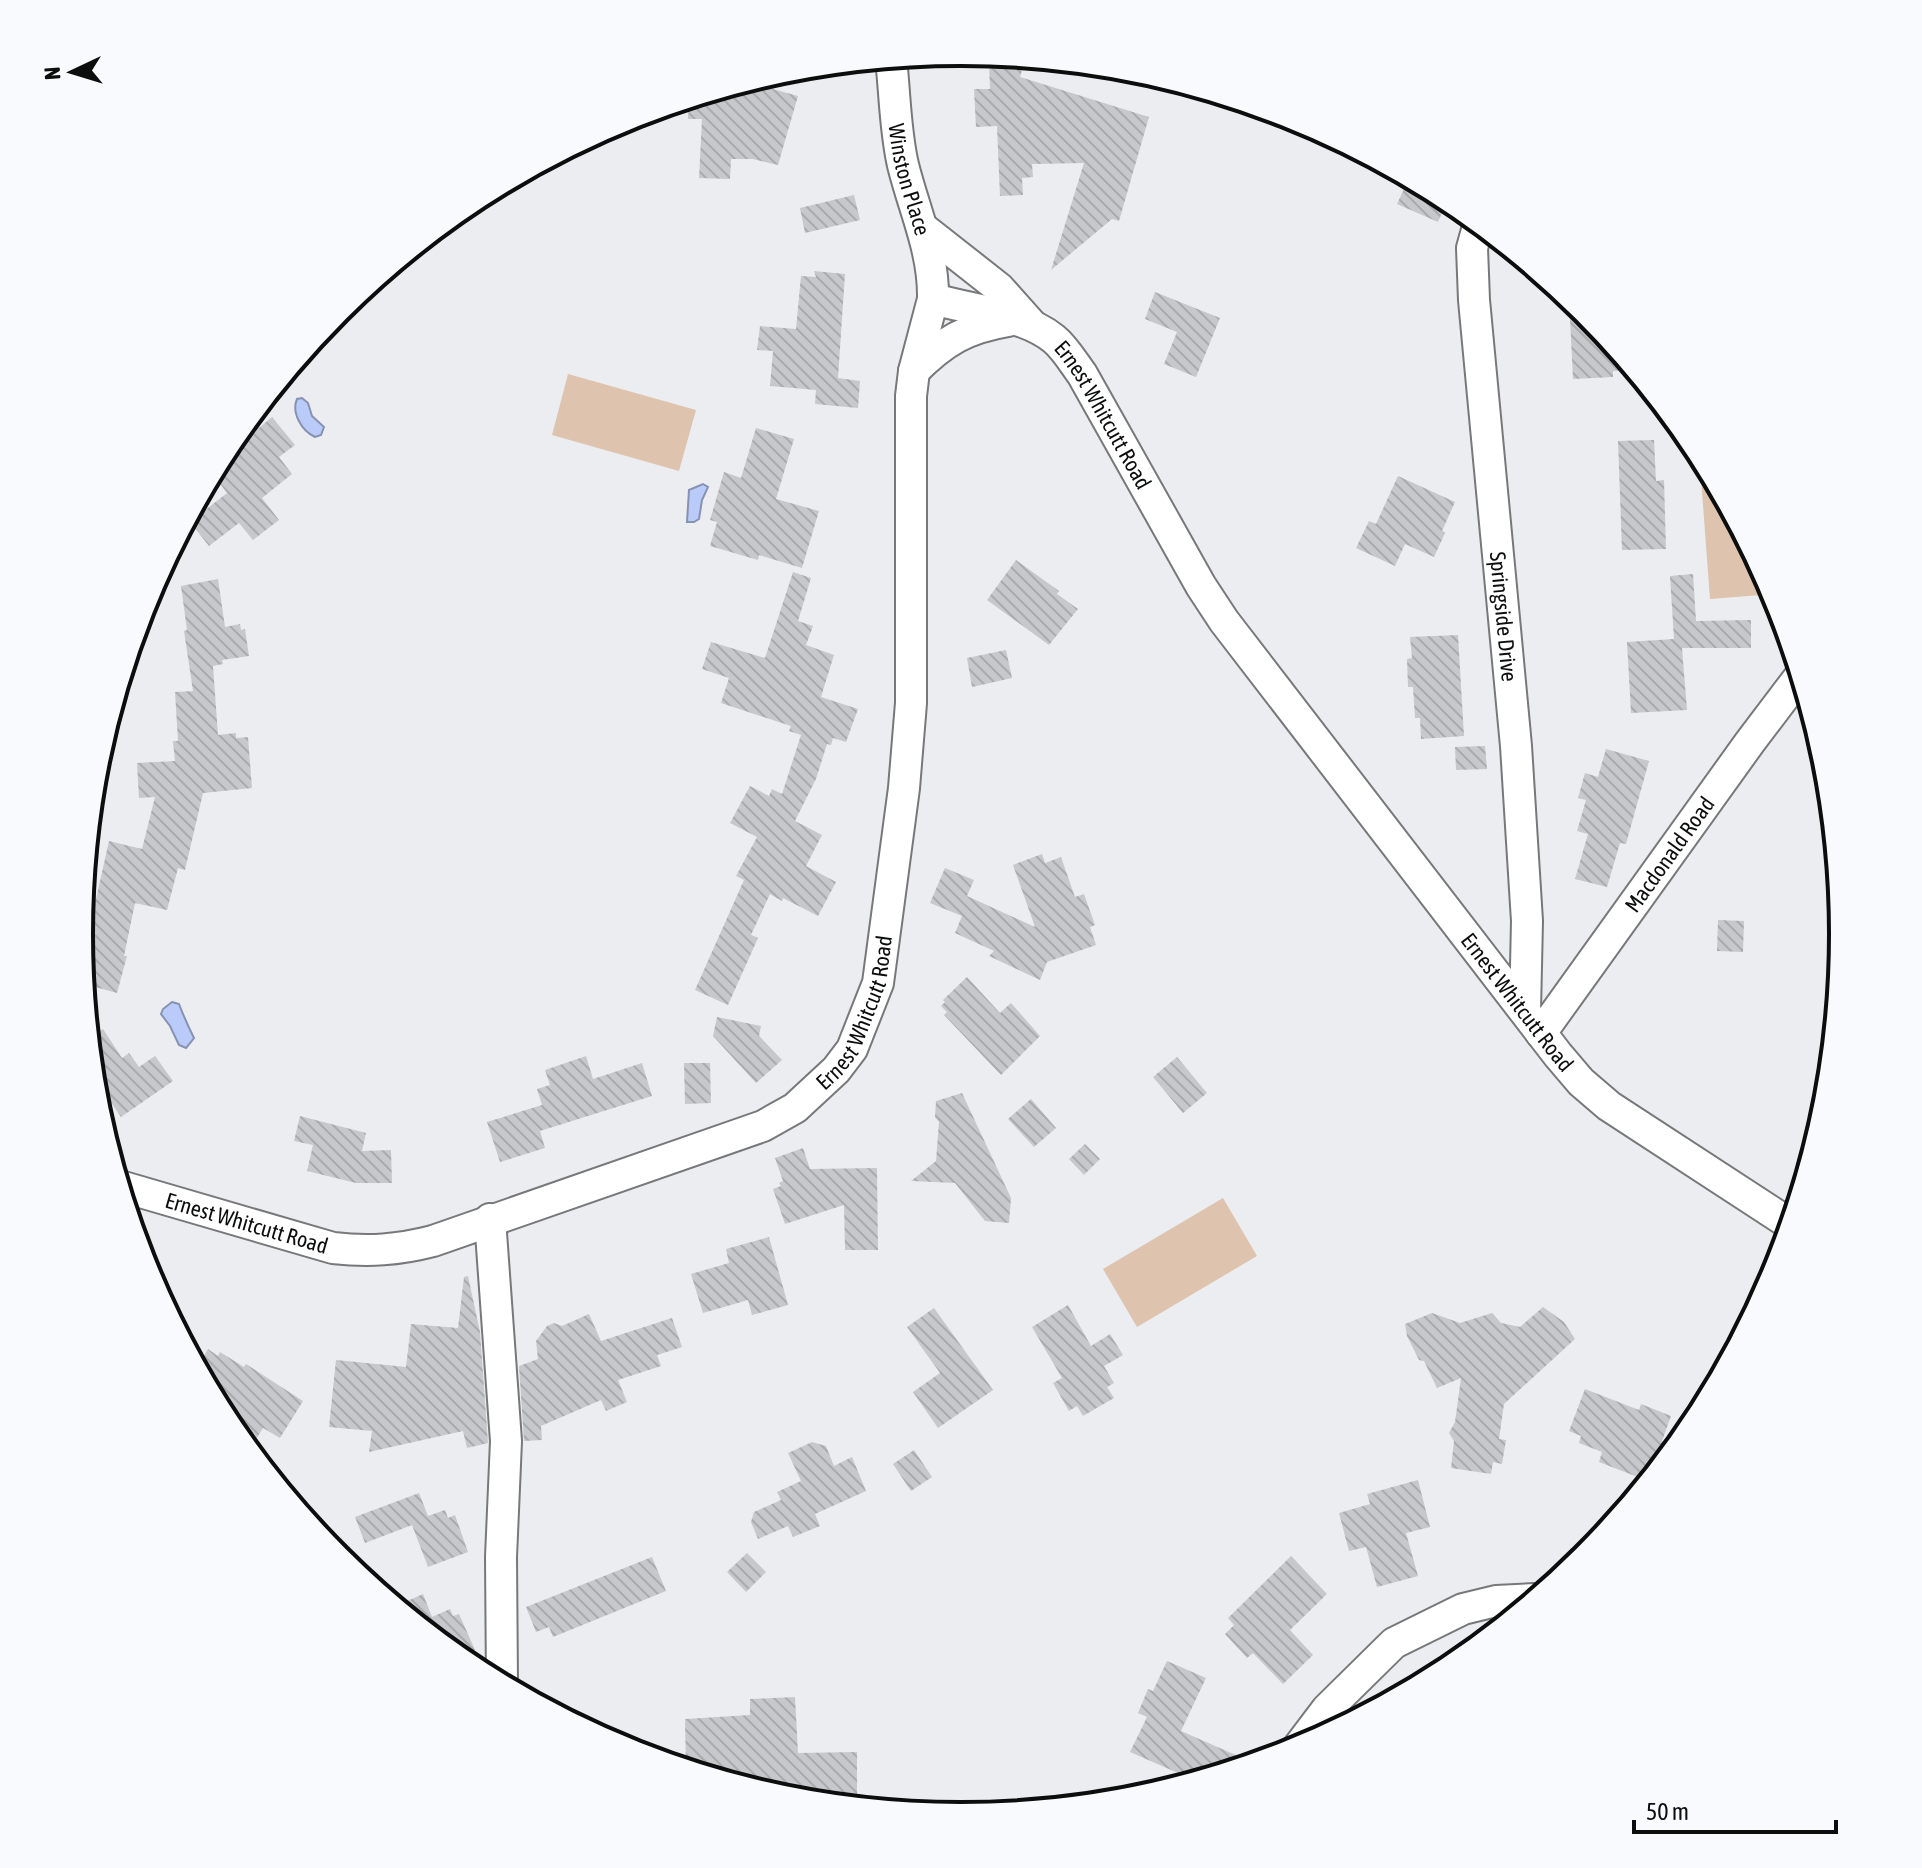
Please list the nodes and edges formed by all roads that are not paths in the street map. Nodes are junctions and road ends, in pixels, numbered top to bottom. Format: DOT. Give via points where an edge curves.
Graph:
graph roads {
  1 [pos="892,69"];
  2 [pos="924,229"];
  3 [pos="1476,235"];
  4 [pos="933,299"];
  5 [pos="1023,323"];
  6 [pos="914,371"];
  7 [pos="1792,686"];
  8 [pos="1533,1022"];
  9 [pos="132,1190"];
  10 [pos="1781,1218"];
  11 [pos="490,1219"];
  12 [pos="1517,1600"];
  13 [pos="502,1670"];
  14 [pos="1314,1726"];
  1 -- 2 [label="street, Winston Place" via="902,161"];
  2 -- 4 [label="street, Winston Place"];
  2 -- 5 [label="street, Ernest Whitcutt Road" via="999,288"];
  3 -- 8 [label="street, Springside Drive" via="1474,300 1516,746"];
  4 -- 5 [label="street, Ernest Whitcutt Road"];
  4 -- 6 [label="street, Ernest Whitcutt Road"];
  5 -- 6 [label="street" via="968,330 941,345"];
  5 -- 8 [label="street, Ernest Whitcutt Road" via="1054,339 1082,374 1224,621"];
  6 -- 11 [label="street, Ernest Whitcutt Road" via="911,703 904,788 878,983 852,1049 795,1108 763,1126"];
  7 -- 8 [label="street, Macdonald Road"];
  8 -- 10 [label="street, Ernest Whitcutt Road" via="1581,1082 1609,1106"];
  9 -- 11 [label="street, Ernest Whitcutt Road" via="302,1240 368,1252 421,1244"];
  11 -- 13 [label="street" via="506,1441"];
  12 -- 14 [label="street" via="1463,1609 1394,1643"];
}
